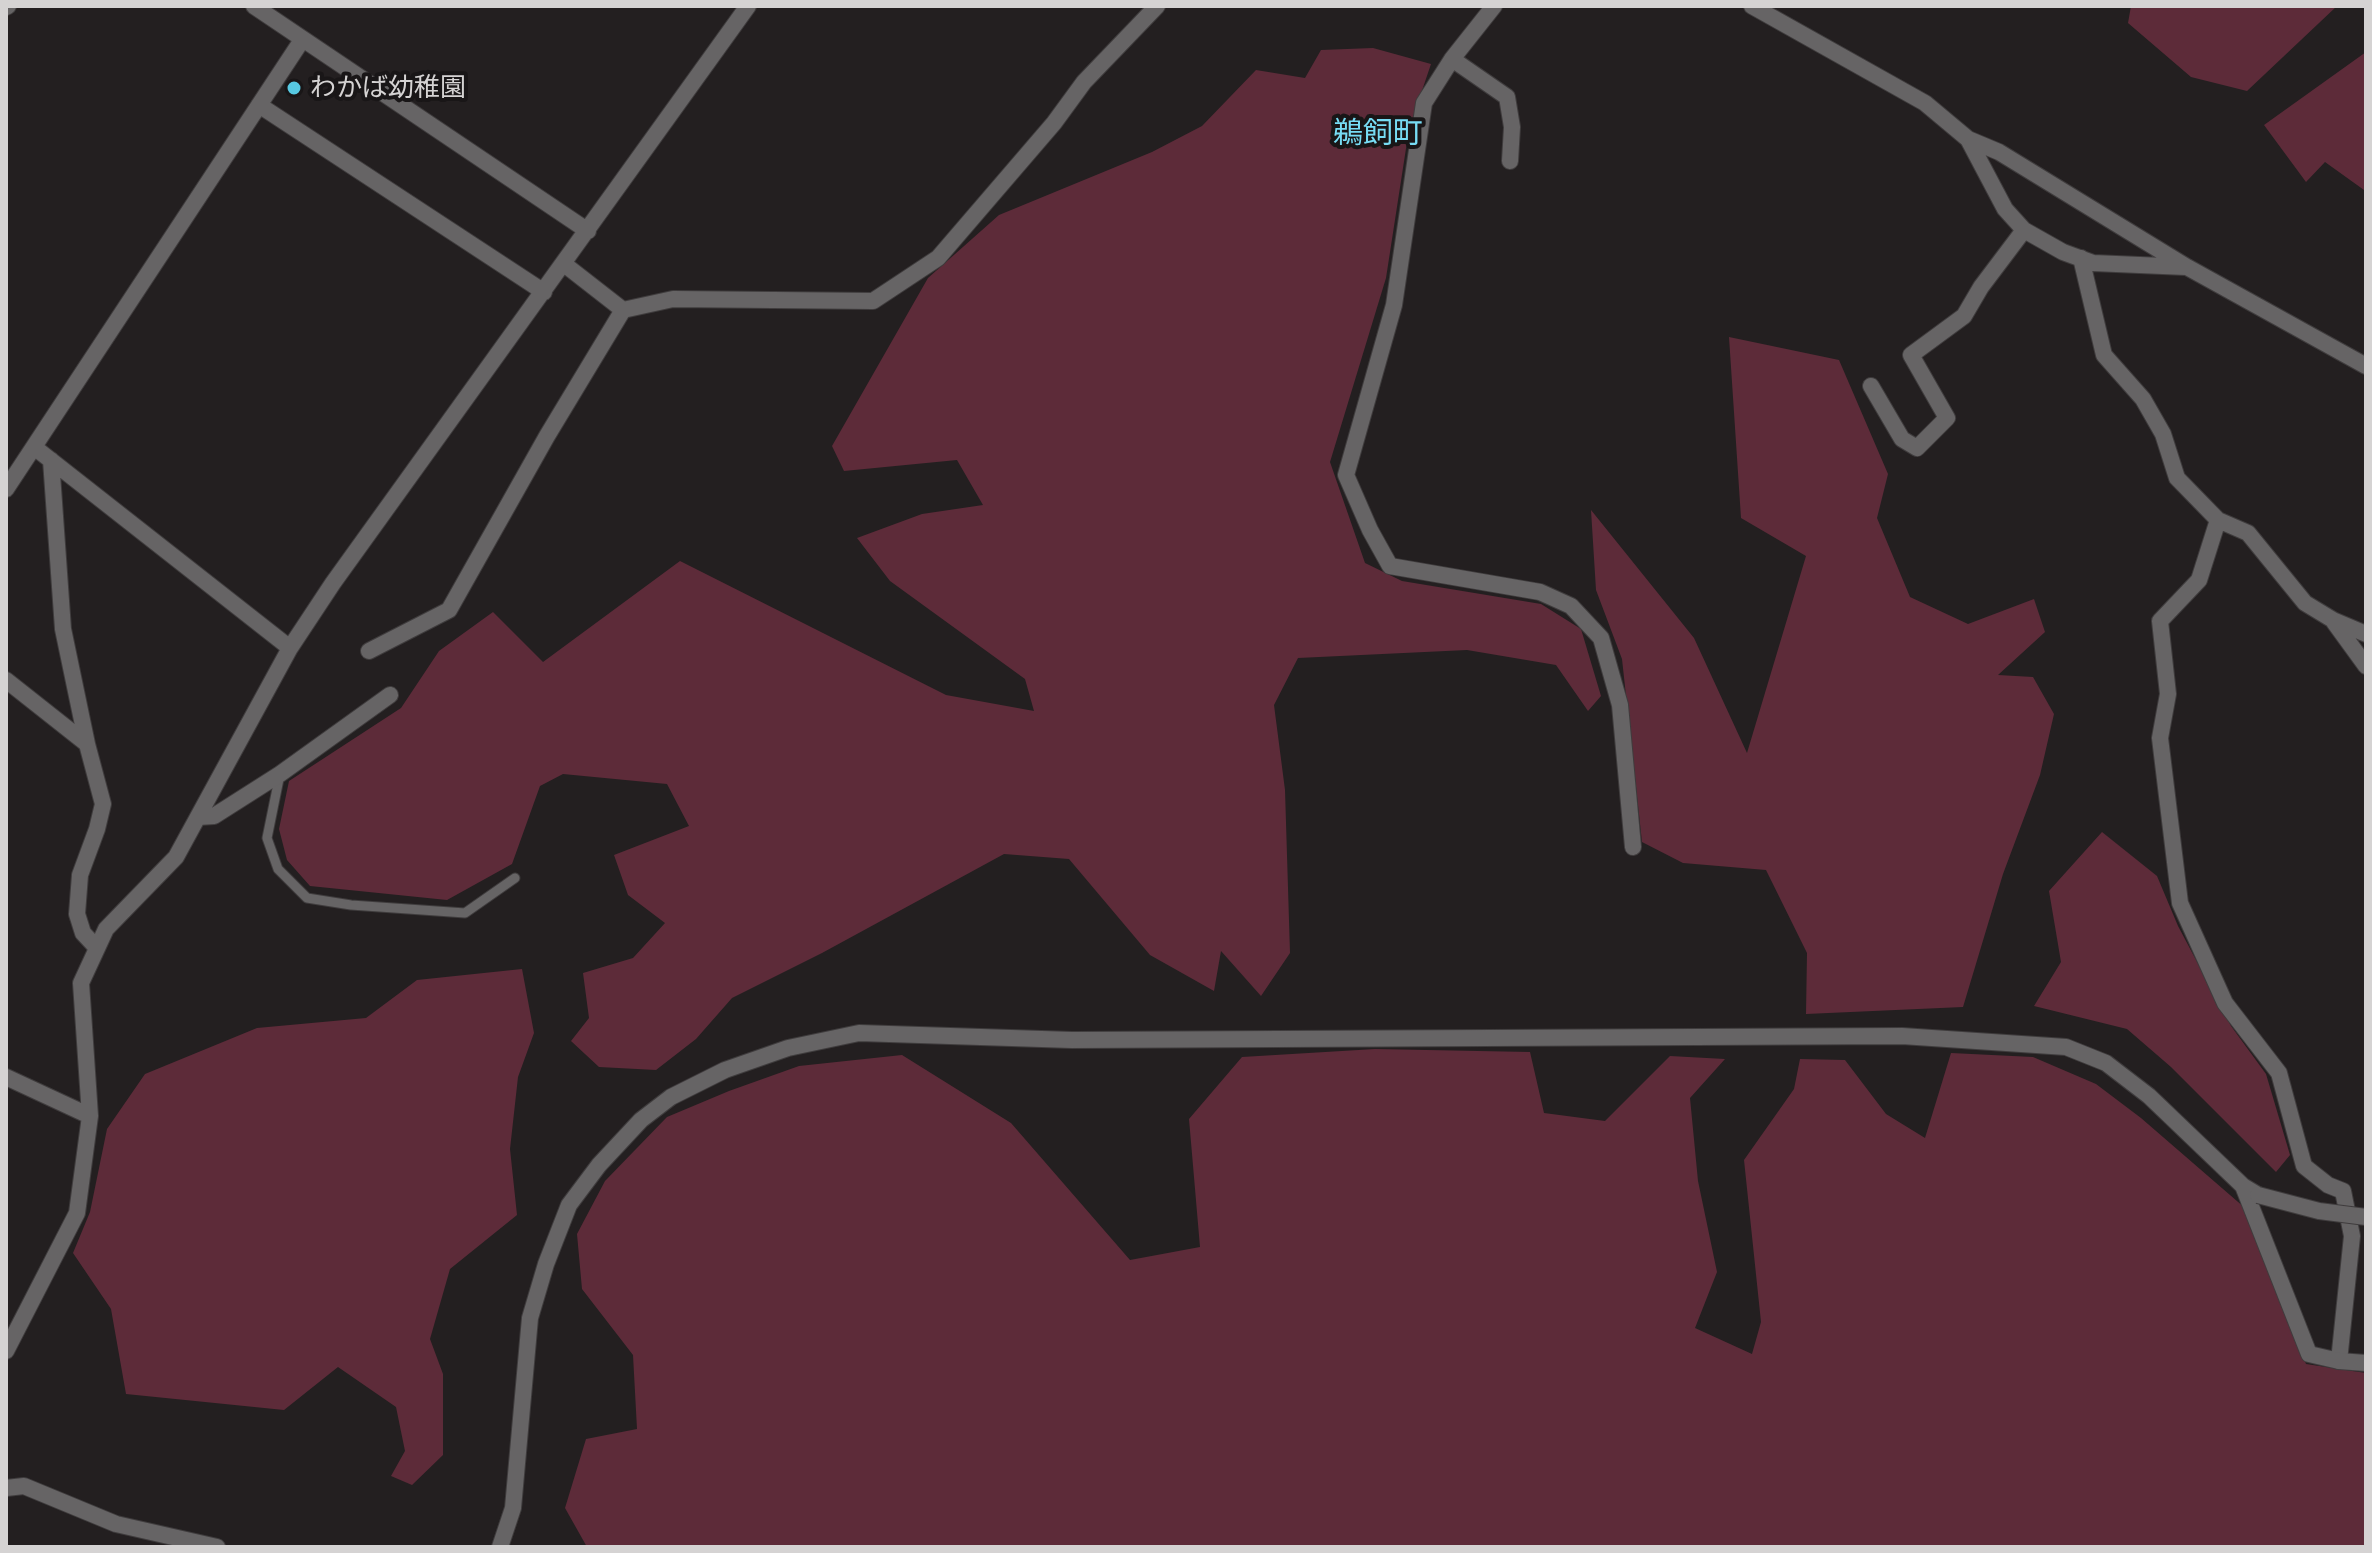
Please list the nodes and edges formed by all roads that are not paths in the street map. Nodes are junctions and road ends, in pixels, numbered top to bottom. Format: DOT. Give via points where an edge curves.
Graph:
graph roads {
  1 [pos="254,6"];
  2 [pos="748,6"];
  3 [pos="1157,6"];
  4 [pos="1494,6"];
  5 [pos="1752,6"];
  6 [pos="302,40"];
  7 [pos="1452,59"];
  8 [pos="259,105"];
  9 [pos="1968,139"];
  10 [pos="1510,161"];
  11 [pos="2024,230"];
  12 [pos="588,231"];
  13 [pos="2081,258"];
  14 [pos="564,264"];
  15 [pos="2187,267"];
  16 [pos="544,292"];
  17 [pos="623,310"];
  18 [pos="2366,366"];
  19 [pos="1871,386"];
  20 [pos="34,447"];
  21 [pos="51,460"];
  22 [pos="6,489"];
  23 [pos="2218,520"];
  24 [pos="2333,620"];
  25 [pos="2366,634"];
  26 [pos="290,648"];
  27 [pos="369,651"];
  28 [pos="2366,666"];
  29 [pos="6,680"];
  30 [pos="390,695"];
  31 [pos="87,744"];
  32 [pos="280,774"];
  33 [pos="198,817"];
  34 [pos="1633,847"];
  35 [pos="515,878"];
  36 [pos="97,948"];
  37 [pos="6,1077"];
  38 [pos="90,1116"];
  39 [pos="2243,1186"];
  40 [pos="2366,1217"];
  41 [pos="6,1351"];
  42 [pos="2339,1361"];
  43 [pos="2366,1363"];
  44 [pos="6,1488"];
  45 [pos="217,1547"];
  46 [pos="500,1547"];
  1 -- 6 [label="street"];
  2 -- 12 [label="street"];
  3 -- 17 [label="street" via="1084,82 938,258 873,301 673,299"];
  4 -- 7 [label="street"];
  5 -- 9 [label="street" via="1925,103"];
  6 -- 8 [label="street"];
  6 -- 12 [label="street"];
  7 -- 10 [label="street" via="1507,97"];
  7 -- 34 [label="street" via="1424,103 1394,305 1346,475 1390,566 1540,592 1571,606 1601,638 1620,705"];
  8 -- 16 [label="street"];
  8 -- 20 [label="street"];
  9 -- 11 [label="street" via="2005,209"];
  9 -- 15 [label="street" via="1999,152"];
  11 -- 13 [label="street"];
  11 -- 19 [label="street" via="1964,316 1911,355 1947,418 1917,448 1902,439"];
  12 -- 14 [label="street"];
  13 -- 15 [label="street"];
  13 -- 23 [label="street" via="2104,355 2143,399 2163,434 2177,478"];
  14 -- 16 [label="street"];
  14 -- 17 [label="street"];
  15 -- 18 [label="street"];
  16 -- 26 [label="street"];
  17 -- 27 [label="street" via="449,610"];
  20 -- 21 [label="street"];
  20 -- 22 [label="street"];
  21 -- 26 [label="street"];
  21 -- 31 [label="street" via="63,629"];
  23 -- 24 [label="street" via="2248,533 2305,603"];
  23 -- 42 [label="street" via="2199,580 2160,621 2168,694 2160,738 2180,903 2225,1003 2279,1073 2304,1166 2343,1191 2352,1236"];
  24 -- 25 [label="street"];
  24 -- 28 [label="street"];
  26 -- 33 [label="street"];
  29 -- 31 [label="street"];
  30 -- 32 [label="street"];
  31 -- 36 [label="street" via="103,804 80,875 77,914 83,933"];
  32 -- 33 [label="street" via="214,816"];
  32 -- 35 [label="lane" via="267,838 278,869 307,898 465,913"];
  33 -- 36 [label="street" via="176,857 106,929"];
  36 -- 38 [label="street" via="81,983"];
  37 -- 38 [label="street"];
  38 -- 41 [label="street" via="77,1213"];
  39 -- 40 [label="street, bridge" via="2319,1211"];
  39 -- 42 [label="street" via="2309,1354"];
  39 -- 46 [label="street" via="2149,1096 2106,1063 2066,1047 1902,1036 1072,1040 859,1033 725,1070 671,1097 641,1120 569,1205 530,1318 513,1508"];
  42 -- 43 [label="street"];
  44 -- 45 [label="street" via="24,1486 116,1524"];
}
